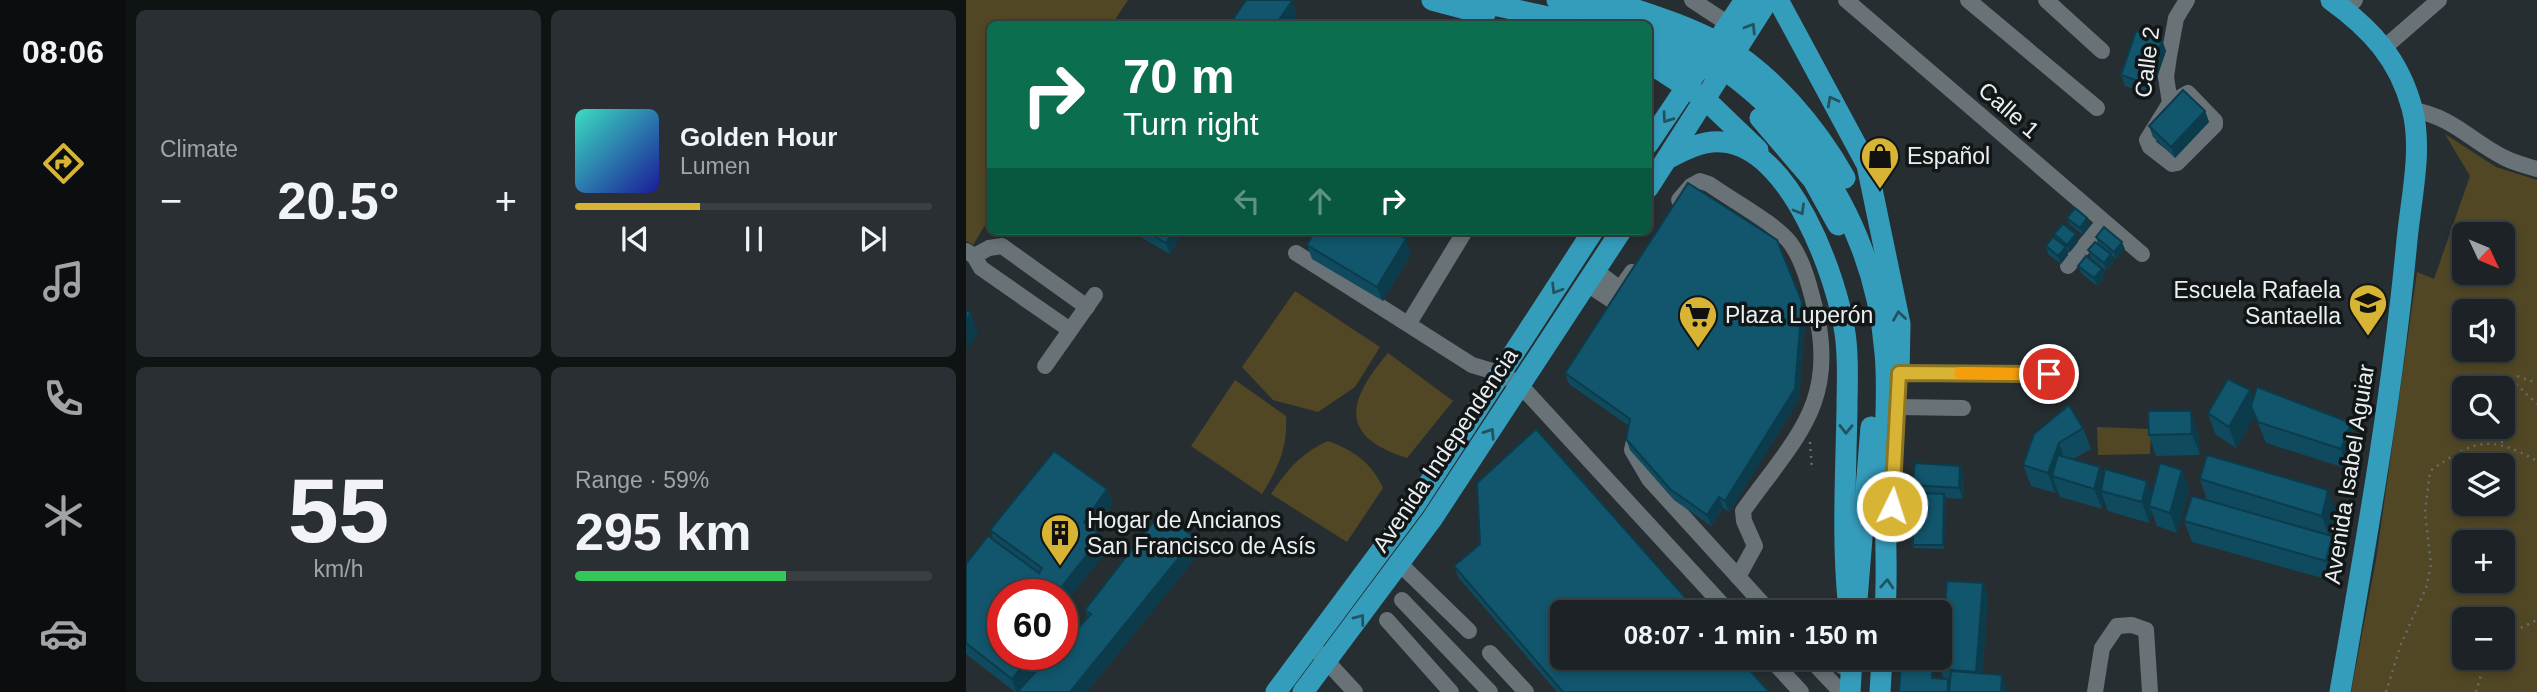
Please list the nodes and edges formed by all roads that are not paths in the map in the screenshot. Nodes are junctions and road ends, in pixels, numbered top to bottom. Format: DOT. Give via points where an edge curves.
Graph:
graph roads {
  1 [pos="1432,0"];
  2 [pos="1470,0"];
  3 [pos="1607,0"];
  4 [pos="1692,0"];
  5 [pos="1745,0"];
  6 [pos="1768,0"];
  7 [pos="1778,0"];
  8 [pos="1846,0"];
  9 [pos="1968,0"];
  10 [pos="2046,0"];
  11 [pos="2187,0"];
  12 [pos="2439,0"];
  13 [pos="2344,3"];
  14 [pos="1555,9"];
  15 [pos="1515,21"];
  16 [pos="1576,21"];
  17 [pos="1632,21"];
  18 [pos="1730,25"];
  19 [pos="1652,29"];
  20 [pos="1652,47"];
  21 [pos="2385,47"];
  22 [pos="1727,48"];
  23 [pos="2102,51"];
  24 [pos="1652,65"];
  25 [pos="1689,88"];
  26 [pos="1706,100"];
  27 [pos="2169,103"];
  28 [pos="2097,108"];
  29 [pos="2412,110"];
  30 [pos="1652,139"];
  31 [pos="1667,159"];
  32 [pos="1773,169"];
  33 [pos="2537,169"];
  34 [pos="1652,182"];
  35 [pos="1670,213"];
  36 [pos="2104,222"];
  37 [pos="1463,235"];
  38 [pos="1590,235"];
  39 [pos="1618,235"];
  40 [pos="970,253"];
  41 [pos="1296,253"];
  42 [pos="2142,254"];
  43 [pos="1642,256"];
  44 [pos="2068,266"];
  45 [pos="1891,271"];
  46 [pos="1591,277"];
  47 [pos="1613,301"];
  48 [pos="1409,323"];
  49 [pos="1070,330"];
  50 [pos="1045,366"];
  51 [pos="1899,373"];
  52 [pos="1502,374"];
  53 [pos="2049,374"];
  54 [pos="1521,386"];
  55 [pos="1898,407"];
  56 [pos="1963,408"];
  57 [pos="1644,420"];
  58 [pos="1888,555"];
  59 [pos="1400,564"];
  60 [pos="1738,577"];
  61 [pos="1402,600"];
  62 [pos="1718,600"];
  63 [pos="1759,600"];
  64 [pos="1848,600"];
  65 [pos="1857,600"];
  66 [pos="1886,600"];
  67 [pos="1457,619"];
  68 [pos="1387,620"];
  69 [pos="1469,631"];
  70 [pos="1439,639"];
  71 [pos="1311,647"];
  72 [pos="1490,653"];
  73 [pos="1422,658"];
  74 [pos="1328,660"];
  75 [pos="1781,670"];
  76 [pos="1820,670"];
  77 [pos="1881,670"];
  78 [pos="1276,692"];
  79 [pos="1303,692"];
  80 [pos="1355,692"];
  81 [pos="1451,692"];
  82 [pos="1490,692"];
  83 [pos="1526,692"];
  84 [pos="1801,692"];
  85 [pos="1841,692"];
  86 [pos="1880,692"];
  87 [pos="2095,692"];
  88 [pos="2150,692"];
  89 [pos="2340,692"];
  1 -- 15 [label="main road"];
  2 -- 14 [label="main road"];
  3 -- 22 [label="main road"];
  4 -- 18 [label="street"];
  5 -- 18 [label="main road"];
  22 -- 6 [label="main road, one-way"];
  45 -- 7 [label="main road, one-way" via="1867,165"];
  8 -- 36 [label="street, Calle 1"];
  9 -- 28 [label="street"];
  10 -- 23 [label="street"];
  11 -- 27 [label="street, Calle 2" via="2176,18 2169,56"];
  12 -- 21 [label="street"];
  13 -- 21 [label="main road, Avenida Isabel Aguiar"];
  14 -- 16 [label="main road"];
  14 -- 17 [label="main road" via="1596,9"];
  18 -- 22 [label="main road"];
  19 -- 58 [label="main road" via="1701,54 1766,103 1820,163 1848,214 1874,281 1886,355"];
  20 -- 65 [label="main road" via="1685,61 1752,110 1813,180 1857,273 1871,358 1870,451"];
  21 -- 29 [label="main road, Avenida Isabel Aguiar"];
  22 -- 25 [label="main road"];
  22 -- 26 [label="main road"];
  22 -- 45 [label="main road" via="1801,116 1829,150"];
  24 -- 25 [label="main road"];
  25 -- 26 [label="main road"];
  25 -- 30 [label="main road, one-way"];
  26 -- 31 [label="main road"];
  26 -- 32 [label="main road" via="1748,138"];
  27 -- 27 [label="street, Calle 2" via="2147,141 2172,164 2215,125 2212,115 2188,93"];
  29 -- 33 [label="street" via="2430,113 2468,132 2505,159"];
  29 -- 89 [label="main road, Avenida Isabel Aguiar" via="2416,152 2403,288"];
  31 -- 32 [label="main road" via="1703,144 1722,142 1742,146"];
  31 -- 34 [label="main road"];
  32 -- 64 [label="main road, one-way" via="1817,241 1834,285 1845,334"];
  35 -- 60 [label="street" via="1700,181 1791,243 1809,285 1823,347 1817,399 1809,420 1743,511 1755,546"];
  36 -- 42 [label="street, Calle 1"];
  36 -- 44 [label="street"];
  37 -- 48 [label="street"];
  38 -- 52 [label="main road, Avenida Independencia, one-way"];
  39 -- 46 [label="main road, Avenida Independencia"];
  40 -- 49 [label="street" via="981,268"];
  40 -- 49 [label="street" via="1002,246 1091,301"];
  41 -- 48 [label="street"];
  43 -- 46 [label="street" via="1620,289"];
  51 -- 45 [label="main road, one-way" via="1900,324"];
  46 -- 47 [label="street"];
  46 -- 54 [label="main road, Avenida Independencia"];
  48 -- 52 [label="street" via="1472,365"];
  49 -- 50 [label="street"];
  51 -- 53 [label="street"];
  51 -- 55 [label="main road"];
  52 -- 54 [label="street"];
  52 -- 71 [label="main road, Avenida Independencia" via="1415,505"];
  59 -- 54 [label="main road, Avenida Independencia, one-way"];
  54 -- 62 [label="street"];
  55 -- 56 [label="street"];
  55 -- 58 [label="main road"];
  57 -- 60 [label="street" via="1638,425 1632,450 1649,479"];
  66 -- 58 [label="main road, one-way"];
  59 -- 67 [label="street"];
  74 -- 59 [label="main road, Avenida Independencia, one-way"];
  60 -- 63 [label="street"];
  61 -- 70 [label="street"];
  67 -- 69 [label="street"];
  67 -- 70 [label="street"];
  68 -- 73 [label="street"];
  70 -- 73 [label="street"];
  70 -- 82 [label="street"];
  71 -- 74 [label="street"];
  71 -- 78 [label="main road, Avenida Independencia"];
  72 -- 83 [label="street"];
  73 -- 81 [label="street"];
  74 -- 79 [label="main road, Avenida Independencia"];
  74 -- 80 [label="street"];
  75 -- 84 [label="street"];
  76 -- 85 [label="street"];
  77 -- 86 [label="main road"];
  87 -- 88 [label="street" via="2102,648 2117,626 2132,625 2146,630"];
}
